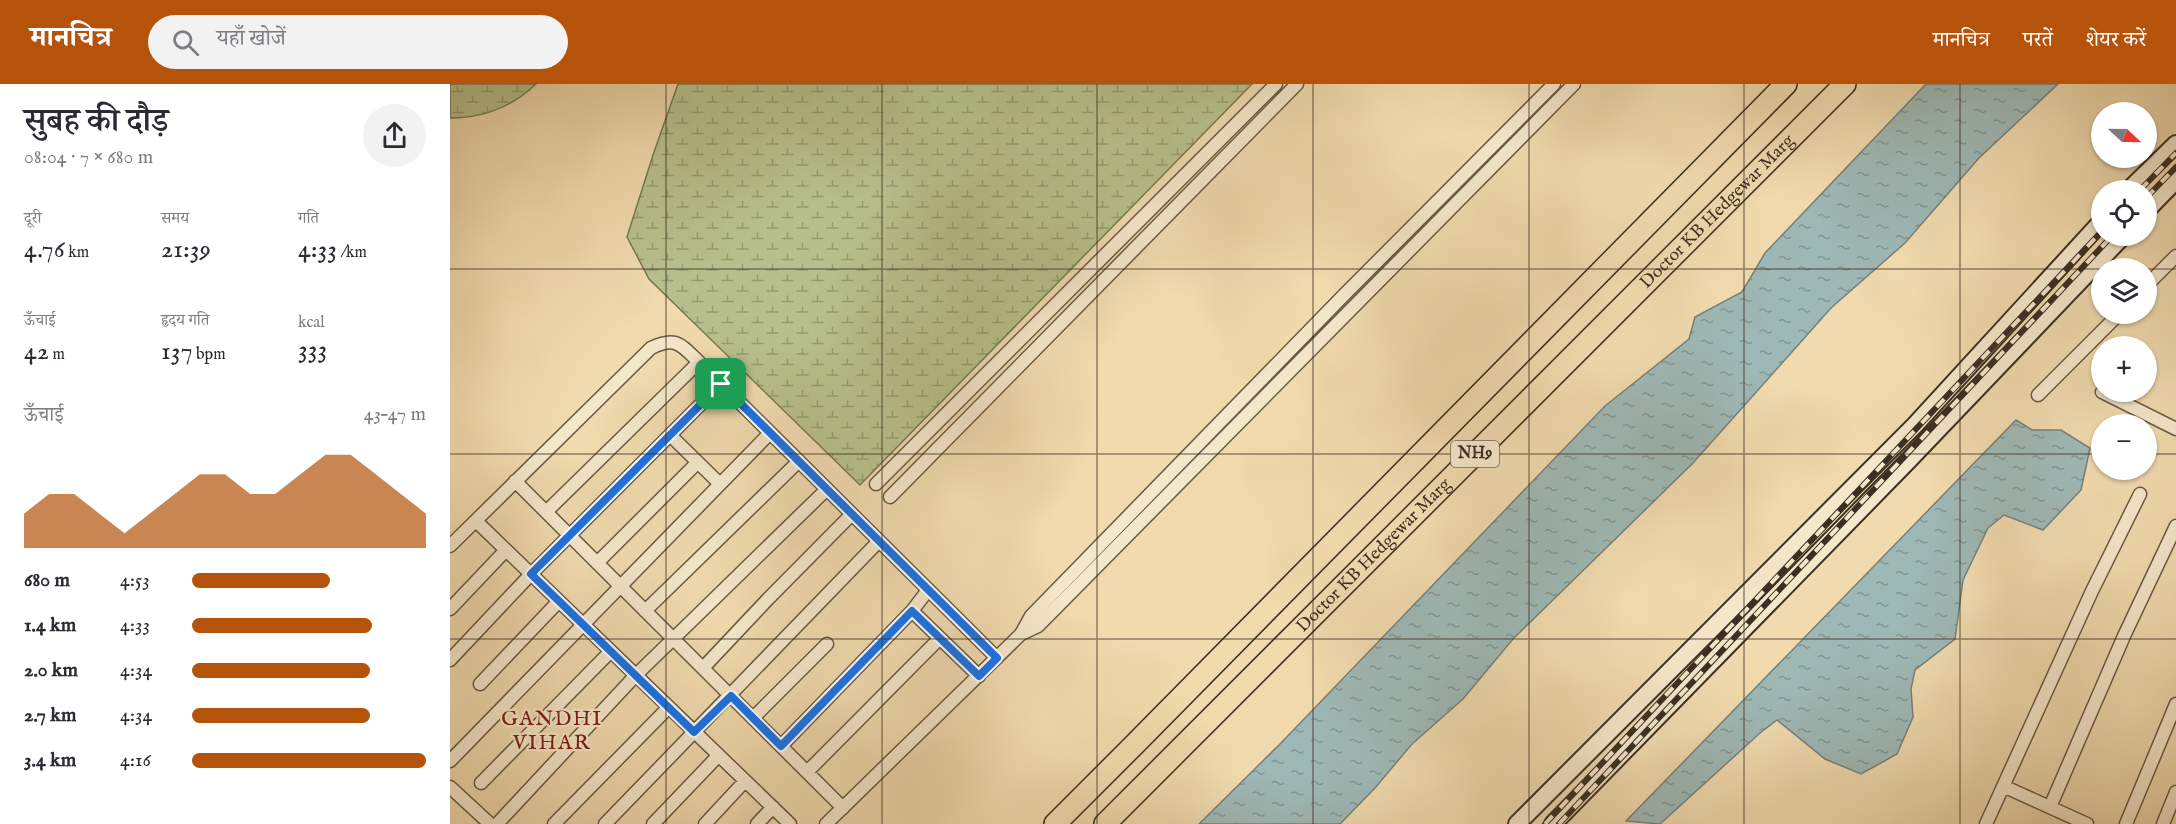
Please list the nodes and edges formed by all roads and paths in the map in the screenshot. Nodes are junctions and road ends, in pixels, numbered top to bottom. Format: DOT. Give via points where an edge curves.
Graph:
graph roads {
  1 [pos="1276,84"];
  2 [pos="1298,84"];
  3 [pos="1554,84"];
  4 [pos="1574,84"];
  5 [pos="1786,84"];
  6 [pos="1845,84"];
  7 [pos="2176,144"];
  8 [pos="2139,180"];
  9 [pos="2176,180"];
  10 [pos="2157,200"];
  11 [pos="2091,233"];
  12 [pos="2113,246"];
  13 [pos="2176,256"];
  14 [pos="2157,275"];
  15 [pos="2109,324"];
  16 [pos="699,362"];
  17 [pos="721,384"];
  18 [pos="2038,395"];
  19 [pos="2122,402"];
  20 [pos="2176,429"];
  21 [pos="770,433"];
  22 [pos="670,435"];
  23 [pos="799,461"];
  24 [pos="697,463"];
  25 [pos="515,482"];
  26 [pos="720,484"];
  27 [pos="876,484"];
  28 [pos="827,489"];
  29 [pos="2140,494"];
  30 [pos="890,497"];
  31 [pos="546,512"];
  32 [pos="852,514"];
  33 [pos="476,521"];
  34 [pos="2176,526"];
  35 [pos="570,536"];
  36 [pos="879,541"];
  37 [pos="450,546"];
  38 [pos="506,550"];
  39 [pos="597,563"];
  40 [pos="531,574"];
  41 [pos="621,587"];
  42 [pos="928,590"];
  43 [pos="560,602"];
  44 [pos="450,609"];
  45 [pos="645,611"];
  46 [pos="912,611"];
  47 [pos="583,624"];
  48 [pos="1021,634"];
  49 [pos="673,638"];
  50 [pos="940,638"];
  51 [pos="827,644"];
  52 [pos="611,651"];
  53 [pos="997,658"];
  54 [pos="450,660"];
  55 [pos="703,668"];
  56 [pos="636,675"];
  57 [pos="979,676"];
  58 [pos="480,684"];
  59 [pos="731,696"];
  60 [pos="2176,704"];
  61 [pos="668,708"];
  62 [pos="753,718"];
  63 [pos="694,732"];
  64 [pos="781,746"];
  65 [pos="718,756"];
  66 [pos="450,760"];
  67 [pos="807,772"];
  68 [pos="745,780"];
  69 [pos="482,783"];
  70 [pos="2003,786"];
  71 [pos="450,787"];
  72 [pos="2176,792"];
  73 [pos="773,807"];
  74 [pos="2050,807"];
  75 [pos="843,808"];
  76 [pos="490,824"];
  77 [pos="496,824"];
  78 [pos="554,824"];
  79 [pos="605,824"];
  80 [pos="653,824"];
  81 [pos="705,824"];
  82 [pos="757,824"];
  83 [pos="790,824"];
  84 [pos="826,824"];
  85 [pos="1055,824"];
  86 [pos="1105,824"];
  87 [pos="1517,824"];
  88 [pos="1553,824"];
  89 [pos="1986,824"];
  90 [pos="2087,824"];
  91 [pos="2126,824"];
  92 [pos="2163,824"];
  1 -- 27 [label="street"];
  2 -- 30 [label="street"];
  3 -- 48 [label="street" via="1031,616"];
  4 -- 48 [label="street" via="1038,626"];
  5 -- 85 [label="highway, Doctor KB Hedgewar Marg / NH9"];
  6 -- 86 [label="highway, Doctor KB Hedgewar Marg / NH9"];
  7 -- 8 [label="main road"];
  9 -- 10 [label="main road"];
  11 -- 87 [label="main road" via="1915,425"];
  12 -- 88 [label="main road"];
  13 -- 14 [label="street"];
  15 -- 18 [label="street"];
  16 -- 17 [label="street"];
  16 -- 25 [label="street" via="677,343 666,341 651,348"];
  16 -- 31 [label="street"];
  17 -- 21 [label="street"];
  17 -- 22 [label="street"];
  19 -- 20 [label="street"];
  21 -- 23 [label="street"];
  21 -- 26 [label="street"];
  22 -- 24 [label="street"];
  22 -- 35 [label="street"];
  23 -- 28 [label="street"];
  23 -- 45 [label="street"];
  24 -- 26 [label="street"];
  24 -- 39 [label="street"];
  25 -- 31 [label="street"];
  25 -- 33 [label="street"];
  26 -- 41 [label="street"];
  28 -- 32 [label="street"];
  28 -- 49 [label="street"];
  29 -- 70 [label="street"];
  31 -- 35 [label="street"];
  32 -- 36 [label="street"];
  32 -- 55 [label="street"];
  33 -- 37 [label="street"];
  33 -- 38 [label="street"];
  34 -- 74 [label="street"];
  35 -- 39 [label="street"];
  35 -- 40 [label="street"];
  36 -- 42 [label="street"];
  36 -- 59 [label="street"];
  38 -- 40 [label="street"];
  38 -- 44 [label="street"];
  39 -- 41 [label="street"];
  40 -- 43 [label="street"];
  40 -- 54 [label="street"];
  41 -- 45 [label="street"];
  41 -- 47 [label="street"];
  42 -- 46 [label="street"];
  42 -- 53 [label="street"];
  43 -- 47 [label="street"];
  43 -- 58 [label="street"];
  45 -- 49 [label="street"];
  46 -- 50 [label="street"];
  46 -- 64 [label="street"];
  47 -- 52 [label="street"];
  47 -- 66 [label="street"];
  48 -- 53 [label="street"];
  49 -- 55 [label="street"];
  49 -- 56 [label="street"];
  50 -- 57 [label="street"];
  50 -- 67 [label="street"];
  51 -- 62 [label="street"];
  52 -- 56 [label="street"];
  52 -- 69 [label="street"];
  53 -- 57 [label="street"];
  55 -- 59 [label="street"];
  56 -- 61 [label="street"];
  56 -- 77 [label="street"];
  57 -- 75 [label="street"];
  59 -- 62 [label="street"];
  59 -- 63 [label="street"];
  60 -- 91 [label="street"];
  61 -- 63 [label="street"];
  61 -- 78 [label="street"];
  62 -- 64 [label="street"];
  63 -- 65 [label="street"];
  63 -- 79 [label="street"];
  64 -- 67 [label="street"];
  65 -- 68 [label="street"];
  65 -- 80 [label="street"];
  67 -- 75 [label="street"];
  68 -- 73 [label="street"];
  68 -- 81 [label="street"];
  70 -- 74 [label="street"];
  70 -- 89 [label="street"];
  71 -- 76 [label="street"];
  72 -- 92 [label="street"];
  73 -- 82 [label="street"];
  73 -- 83 [label="street"];
  74 -- 90 [label="street"];
  75 -- 84 [label="street"];
}
